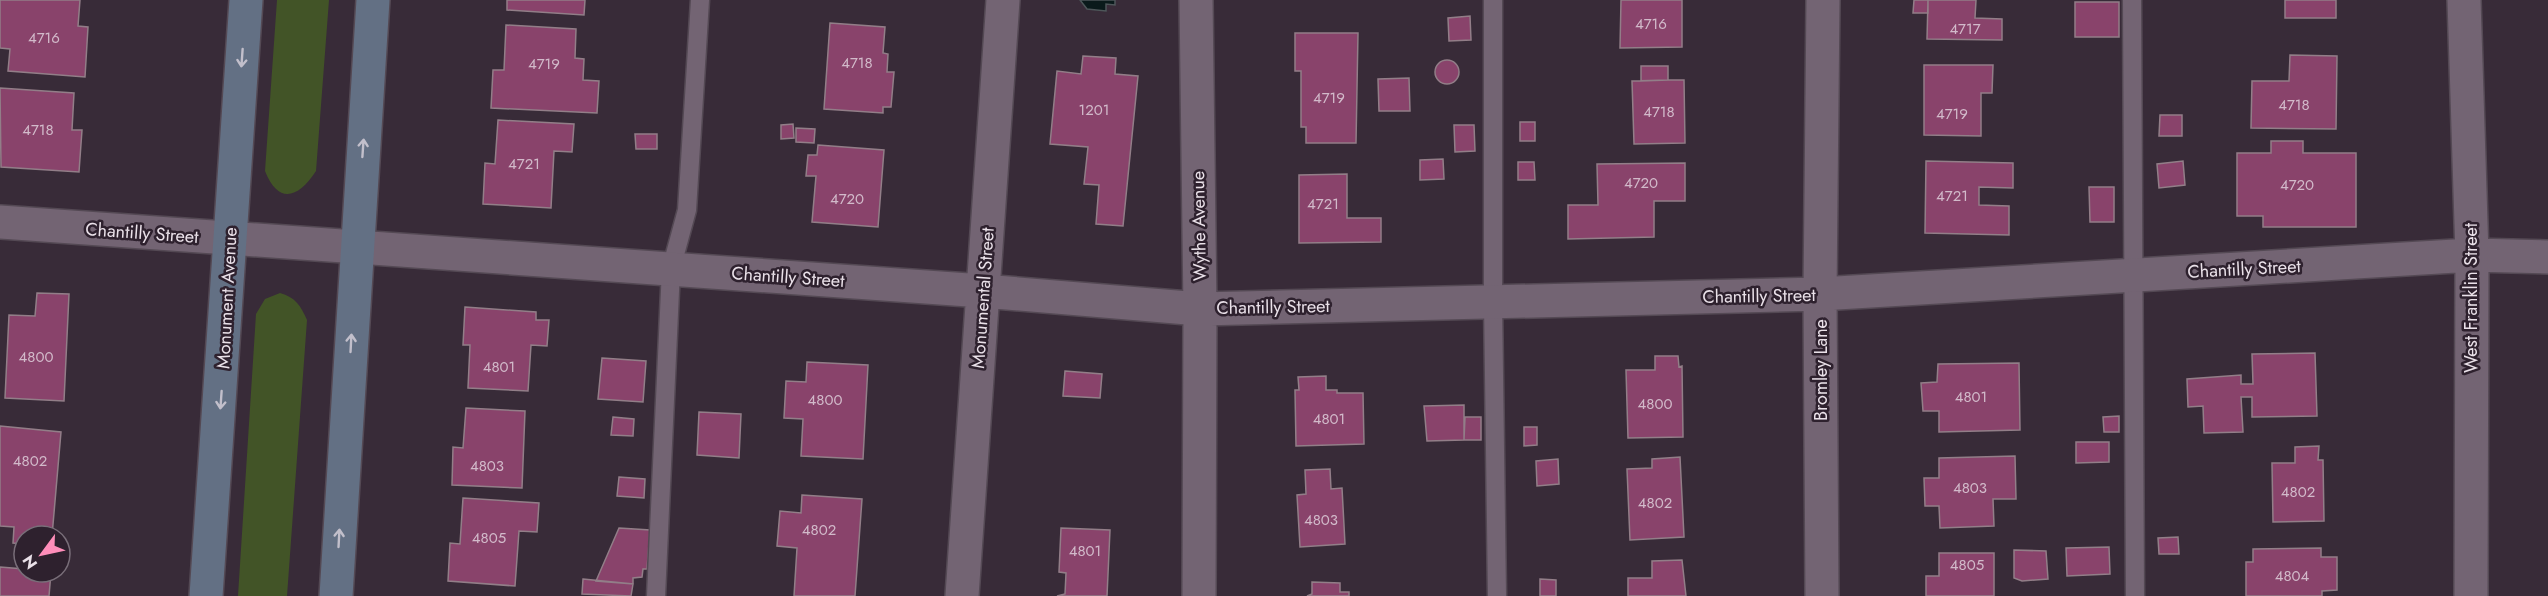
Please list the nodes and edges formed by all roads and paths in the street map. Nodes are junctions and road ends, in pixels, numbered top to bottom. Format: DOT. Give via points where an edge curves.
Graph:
graph roads {
  1 [pos="246,0"];
  2 [pos="373,0"];
  3 [pos="700,0"];
  4 [pos="1003,0"];
  5 [pos="1196,0"];
  6 [pos="1493,0"];
  7 [pos="1823,0"];
  8 [pos="2132,0"];
  9 [pos="2464,0"];
  10 [pos="0,222"];
  11 [pos="230,239"];
  12 [pos="357,247"];
  13 [pos="2472,255"];
  14 [pos="2548,257"];
  15 [pos="671,269"];
  16 [pos="2134,276"];
  17 [pos="983,291"];
  18 [pos="1820,294"];
  19 [pos="1493,302"];
  20 [pos="1200,309"];
  21 [pos="207,596"];
  22 [pos="336,596"];
  23 [pos="656,596"];
  24 [pos="962,596"];
  25 [pos="1199,596"];
  26 [pos="1497,596"];
  27 [pos="1822,596"];
  28 [pos="2135,596"];
  29 [pos="2471,596"];
  1 -- 11 [label="street, Monument Avenue, one-way"];
  12 -- 2 [label="street, one-way"];
  3 -- 15 [label="lane" via="687,210"];
  4 -- 17 [label="street, Monumental Street"];
  5 -- 20 [label="street, Wythe Avenue"];
  6 -- 19 [label="lane"];
  7 -- 18 [label="street, Bromley Lane"];
  8 -- 16 [label="lane"];
  9 -- 13 [label="street, West Franklin Street"];
  10 -- 11 [label="street, Chantilly Street"];
  11 -- 12 [label="street, Chantilly Street"];
  11 -- 21 [label="street, Monument Avenue, one-way"];
  12 -- 15 [label="street, Chantilly Street"];
  22 -- 12 [label="street, one-way"];
  13 -- 14 [label="street, Chantilly Street"];
  13 -- 16 [label="street, Chantilly Street"];
  13 -- 29 [label="street, West Franklin Street"];
  15 -- 17 [label="street, Chantilly Street"];
  15 -- 23 [label="lane"];
  16 -- 18 [label="street, Chantilly Street"];
  16 -- 28 [label="lane"];
  17 -- 20 [label="street, Chantilly Street"];
  17 -- 24 [label="street, Monumental Street"];
  18 -- 19 [label="street, Chantilly Street"];
  18 -- 27 [label="street, Bromley Lane"];
  19 -- 20 [label="street, Chantilly Street"];
  19 -- 26 [label="lane"];
  20 -- 25 [label="street, Wythe Avenue"];
}
